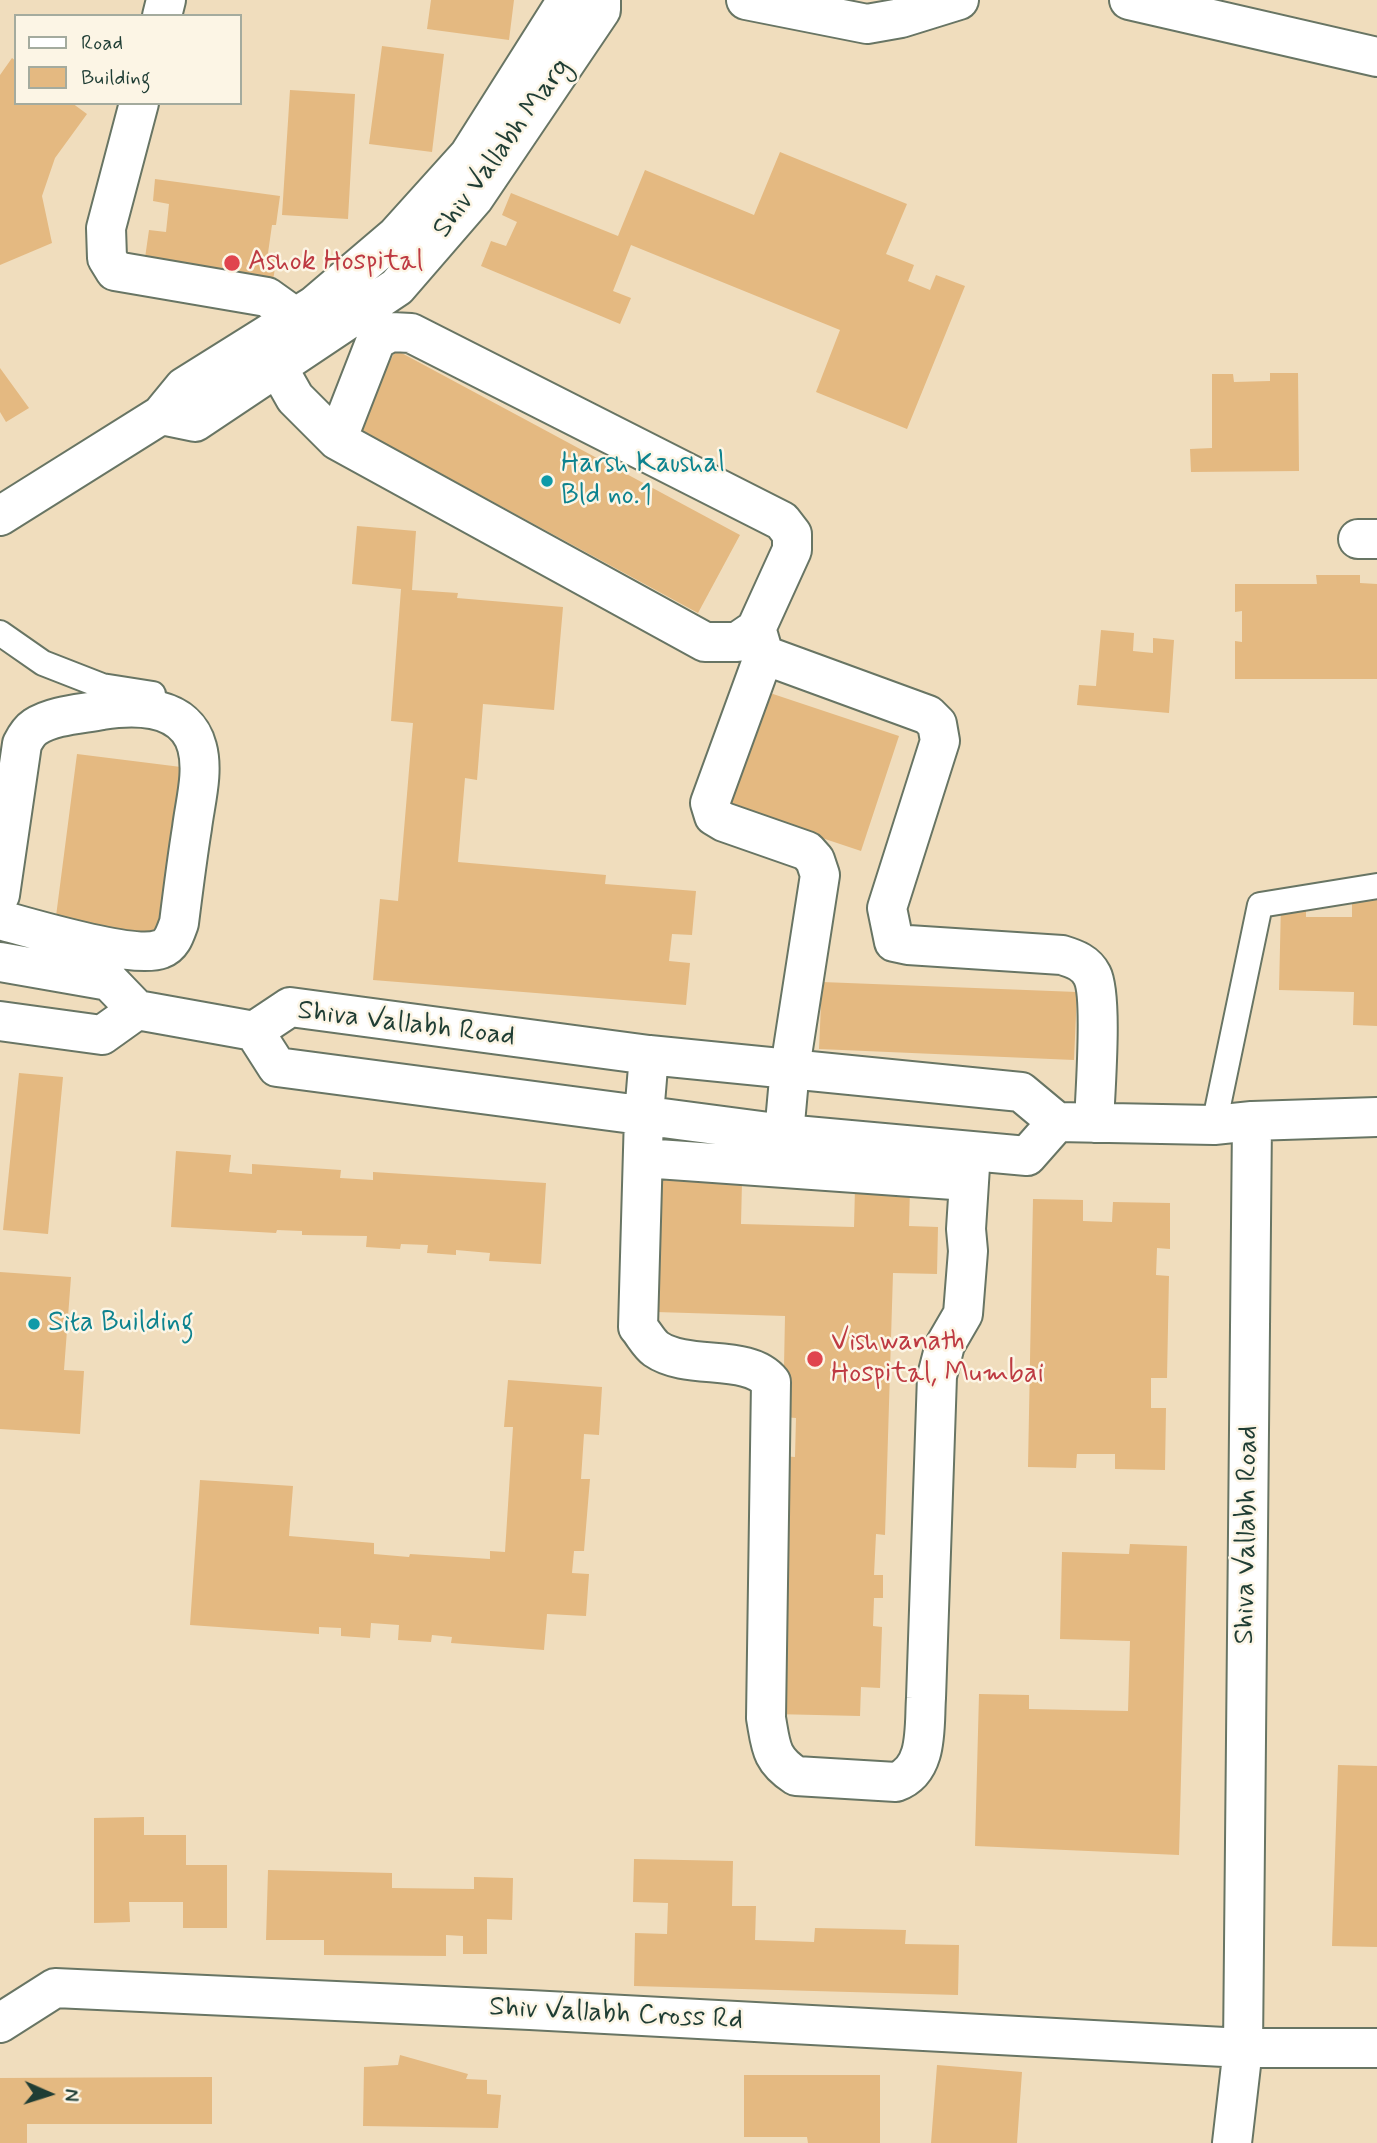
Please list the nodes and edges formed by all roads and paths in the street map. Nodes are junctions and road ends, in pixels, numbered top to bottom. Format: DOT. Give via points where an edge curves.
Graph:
graph roads {
  1 [pos="567,0"];
  2 [pos="601,0"];
  3 [pos="746,0"];
  4 [pos="959,0"];
  5 [pos="1129,0"];
  6 [pos="1377,57"];
  7 [pos="138,105"];
  8 [pos="295,317"];
  9 [pos="278,368"];
  10 [pos="162,415"];
  11 [pos="337,440"];
  12 [pos="0,516"];
  13 [pos="0,633"];
  14 [pos="760,642"];
  15 [pos="158,694"];
  16 [pos="1377,886"];
  17 [pos="0,895"];
  18 [pos="0,920"];
  19 [pos="0,962"];
  20 [pos="137,1010"];
  21 [pos="373,1019"];
  22 [pos="0,1021"];
  23 [pos="254,1031"];
  24 [pos="575,1045"];
  25 [pos="649,1055"];
  26 [pos="790,1068"];
  27 [pos="368,1078"];
  28 [pos="569,1105"];
  29 [pos="643,1115"];
  30 [pos="1377,1116"];
  31 [pos="1252,1121"];
  32 [pos="1076,1122"];
  33 [pos="1214,1125"];
  34 [pos="784,1134"];
  35 [pos="643,1157"];
  36 [pos="969,1166"];
  37 [pos="0,2023"];
  38 [pos="1243,2048"];
  39 [pos="1377,2048"];
  40 [pos="1232,2143"];
  1 -- 8 [label="street" via="469,155 396,236"];
  2 -- 9 [label="street, Shiv Vallabh Marg" via="601,10 474,198 397,287"];
  3 -- 4 [label="street" via="867,24"];
  5 -- 6 [label="street"];
  7 -- 8 [label="street" via="106,228 107,258 115,271 267,298"];
  8 -- 10 [label="street" via="184,387"];
  9 -- 10 [label="street, Shiv Vallabh Marg" via="195,422"];
  9 -- 11 [label="street" via="295,398"];
  10 -- 12 [label="street"];
  11 -- 14 [label="street" via="705,642"];
  11 -- 14 [label="street" via="376,340 391,332 411,333 782,521 792,534 792,550"];
  13 -- 15 [label="lane" via="43,663 102,686"];
  14 -- 26 [label="street" via="710,803 713,816 724,822 807,851 820,874"];
  14 -- 32 [label="street" via="928,715 937,724 940,741 887,908 894,942 1079,960 1093,976 1098,1011"];
  16 -- 33 [label="lane" via="1260,905"];
  17 -- 18 [label="street" via="22,744 32,728 49,720 120,707 152,708 174,717 189,731 197,747 199,776 173,939 162,949 125,951"];
  19 -- 20 [label="street" via="109,981"];
  20 -- 22 [label="street" via="102,1035"];
  20 -- 23 [label="street"];
  21 -- 23 [label="street, Shiva Vallabh Road" via="290,1007"];
  21 -- 24 [label="street, Shiva Vallabh Road"];
  21 -- 27 [label="street"];
  23 -- 27 [label="street, Shiva Vallabh Road" via="277,1067"];
  24 -- 25 [label="street, Shiva Vallabh Road"];
  24 -- 28 [label="street"];
  25 -- 26 [label="street, Shiva Vallabh Road"];
  25 -- 29 [label="street"];
  26 -- 32 [label="street, Shiva Vallabh Road" via="1021,1092"];
  26 -- 34 [label="street"];
  27 -- 28 [label="street, Shiva Vallabh Road"];
  28 -- 29 [label="street, Shiva Vallabh Road"];
  29 -- 34 [label="street, Shiva Vallabh Road"];
  29 -- 35 [label="street"];
  30 -- 31 [label="street"];
  31 -- 33 [label="street"];
  31 -- 38 [label="street, Shiva Vallabh Road"];
  32 -- 33 [label="street"];
  32 -- 36 [label="street, Shiva Vallabh Road" via="1027,1156"];
  34 -- 36 [label="street, Shiva Vallabh Road"];
  35 -- 36 [label="street"];
  35 -- 36 [label="street" via="638,1327 654,1348 673,1358 750,1368 771,1382 766,1718 773,1755 796,1776 896,1783 906,1779 918,1764 923,1745 937,1376 945,1345 963,1314"];
  37 -- 38 [label="street, Shiv Vallabh Cross Rd" via="55,1988"];
  38 -- 39 [label="street, Shiv Vallabh Cross Rd"];
  38 -- 40 [label="street, Shiva Vallabh Road"];
}
